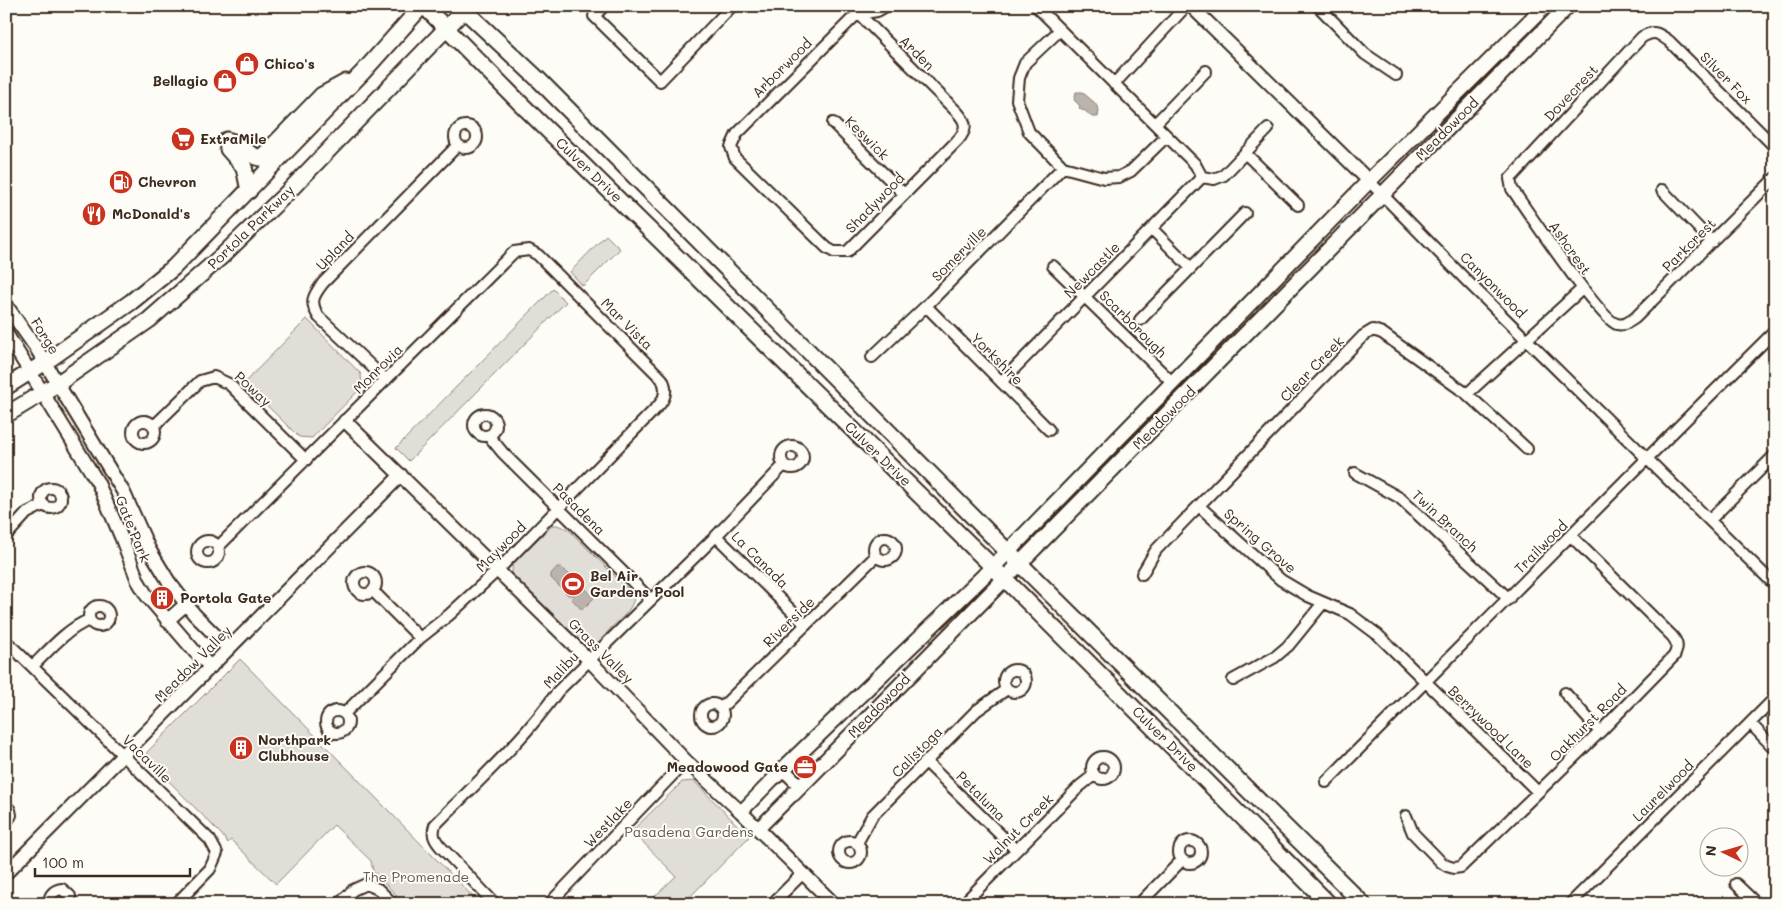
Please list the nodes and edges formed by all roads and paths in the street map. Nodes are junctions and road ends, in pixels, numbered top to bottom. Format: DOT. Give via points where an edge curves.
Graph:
graph roads {
  1 [pos="423,6"];
  2 [pos="604,6"];
  3 [pos="732,6"];
  4 [pos="884,6"];
  5 [pos="1036,6"];
  6 [pos="1186,6"];
  7 [pos="1190,6"];
  8 [pos="1318,6"];
  9 [pos="1545,6"];
  10 [pos="1568,6"];
  11 [pos="464,8"];
  12 [pos="857,8"];
  13 [pos="446,29"];
  14 [pos="1060,30"];
  15 [pos="1656,32"];
  16 [pos="1206,71"];
  17 [pos="363,72"];
  18 [pos="1396,75"];
  19 [pos="1114,84"];
  20 [pos="964,119"];
  21 [pos="833,123"];
  22 [pos="1155,124"];
  23 [pos="1268,129"];
  24 [pos="1167,136"];
  25 [pos="458,145"];
  26 [pos="1775,146"];
  27 [pos="731,147"];
  28 [pos="1245,153"];
  29 [pos="1063,167"];
  30 [pos="1202,177"];
  31 [pos="1775,178"];
  32 [pos="1510,179"];
  33 [pos="1369,181"];
  34 [pos="1662,190"];
  35 [pos="249,191"];
  36 [pos="904,193"];
  37 [pos="1382,195"];
  38 [pos="1298,205"];
  39 [pos="1245,213"];
  40 [pos="1152,229"];
  41 [pos="1712,242"];
  42 [pos="1053,266"];
  43 [pos="1191,268"];
  44 [pos="562,280"];
  45 [pos="1582,289"];
  46 [pos="1085,296"];
  47 [pos="6,305"];
  48 [pos="926,306"];
  49 [pos="1140,320"];
  50 [pos="1618,325"];
  51 [pos="1775,331"];
  52 [pos="6,333"];
  53 [pos="1526,338"];
  54 [pos="872,357"];
  55 [pos="44,363"];
  56 [pos="31,372"];
  57 [pos="386,380"];
  58 [pos="1001,382"];
  59 [pos="1172,382"];
  60 [pos="57,384"];
  61 [pos="6,387"];
  62 [pos="43,392"];
  63 [pos="666,392"];
  64 [pos="1467,394"];
  65 [pos="6,415"];
  66 [pos="345,421"];
  67 [pos="154,426"];
  68 [pos="1049,430"];
  69 [pos="490,436"];
  70 [pos="1527,450"];
  71 [pos="1775,455"];
  72 [pos="1646,458"];
  73 [pos="306,460"];
  74 [pos="784,465"];
  75 [pos="1355,473"];
  76 [pos="401,475"];
  77 [pos="43,505"];
  78 [pos="1199,506"];
  79 [pos="558,509"];
  80 [pos="1710,520"];
  81 [pos="6,536"];
  82 [pos="716,536"];
  83 [pos="1571,536"];
  84 [pos="218,546"];
  85 [pos="1007,551"];
  86 [pos="876,556"];
  87 [pos="1020,563"];
  88 [pos="993,566"];
  89 [pos="498,570"];
  90 [pos="1142,574"];
  91 [pos="1004,578"];
  92 [pos="1775,585"];
  93 [pos="373,591"];
  94 [pos="1509,598"];
  95 [pos="651,600"];
  96 [pos="1323,603"];
  97 [pos="186,604"];
  98 [pos="90,620"];
  99 [pos="167,620"];
  100 [pos="806,625"];
  101 [pos="420,638"];
  102 [pos="6,641"];
  103 [pos="228,649"];
  104 [pos="589,660"];
  105 [pos="33,666"];
  106 [pos="211,667"];
  107 [pos="1233,680"];
  108 [pos="1425,682"];
  109 [pos="1007,688"];
  110 [pos="1566,693"];
  111 [pos="1775,698"];
  112 [pos="721,708"];
  113 [pos="345,713"];
  114 [pos="1750,723"];
  115 [pos="1600,732"];
  116 [pos="1775,749"];
  117 [pos="124,755"];
  118 [pos="686,761"];
  119 [pos="926,762"];
  120 [pos="780,773"];
  121 [pos="1094,775"];
  122 [pos="1326,782"];
  123 [pos="797,791"];
  124 [pos="1538,792"];
  125 [pos="6,806"];
  126 [pos="741,812"];
  127 [pos="1406,816"];
  128 [pos="6,823"];
  129 [pos="758,829"];
  130 [pos="856,843"];
  131 [pos="1016,850"];
  132 [pos="1182,860"];
  133 [pos="6,873"];
  134 [pos="803,873"];
  135 [pos="1736,884"];
  136 [pos="1577,901"];
  137 [pos="50,904"];
  138 [pos="70,904"];
  139 [pos="176,904"];
  140 [pos="339,904"];
  141 [pos="393,904"];
  142 [pos="495,904"];
  143 [pos="549,904"];
  144 [pos="772,904"];
  145 [pos="834,904"];
  146 [pos="963,904"];
  147 [pos="1139,904"];
  148 [pos="1329,904"];
  149 [pos="1363,904"];
  150 [pos="1757,904"];
  1 -- 13 [label="main road, Culver Drive"];
  1 -- 17 [label="main road, Portola Parkway"];
  2 -- 3 [label="street" via="594,16 660,81"];
  4 -- 12 [label="street" via="877,10"];
  5 -- 14 [label="street"];
  6 -- 19 [label="street"];
  7 -- 33 [label="street, Canyonwood"];
  8 -- 18 [label="street" via="1365,54"];
  9 -- 33 [label="main road, Meadowood"];
  10 -- 37 [label="main road, Meadowood"];
  11 -- 13 [label="main road, Portola Parkway"];
  11 -- 85 [label="main road, Culver Drive"];
  12 -- 20 [label="street, Arden"];
  12 -- 27 [label="street, Arborwood" via="737,134"];
  13 -- 60 [label="main road, Portola Parkway" via="285,196 223,255 149,320"];
  13 -- 88 [label="main road, Culver Drive"];
  14 -- 19 [label="street"];
  14 -- 29 [label="street" via="1025,63 1019,78 1017,100 1029,132"];
  15 -- 26 [label="street, Silver Fox"];
  15 -- 32 [label="street, Dovecrest" via="1642,37"];
  16 -- 22 [label="street"];
  17 -- 35 [label="main road, Portola Parkway"];
  17 -- 35 [label="main road" via="322,95 261,158 251,156 235,142 227,140 228,149 244,167"];
  19 -- 22 [label="street"];
  20 -- 36 [label="street, Shadywood" via="963,134"];
  21 -- 36 [label="street, Keswick"];
  22 -- 24 [label="street"];
  23 -- 28 [label="street"];
  24 -- 29 [label="street" via="1131,171 1118,177 1104,178"];
  24 -- 30 [label="street" via="1195,164"];
  25 -- 57 [label="street, Upland" via="315,293 314,309 319,317"];
  27 -- 36 [label="street, Shadywood" via="735,158 834,252 847,252"];
  28 -- 30 [label="street" via="1224,175 1214,179"];
  28 -- 38 [label="street"];
  29 -- 48 [label="street, Somerville"];
  30 -- 40 [label="street, Newcastle"];
  31 -- 41 [label="street, Parkcrest"];
  32 -- 45 [label="street, Ashcrest" via="1512,189"];
  33 -- 37 [label="street, Canyonwood"];
  33 -- 59 [label="main road, Meadowood"];
  34 -- 41 [label="street"];
  35 -- 55 [label="main road, Portola Parkway" via="172,268 131,302"];
  37 -- 53 [label="street, Canyonwood"];
  37 -- 87 [label="main road, Meadowood"];
  39 -- 43 [label="street"];
  40 -- 43 [label="street"];
  40 -- 46 [label="street, Newcastle"];
  41 -- 50 [label="street, Parkcrest" via="1635,318"];
  42 -- 46 [label="street, Scarborough"];
  43 -- 49 [label="street"];
  44 -- 57 [label="street, Monrovia" via="534,252 514,252"];
  44 -- 63 [label="street, Mar Vista" via="662,379"];
  45 -- 50 [label="street, Ashcrest" via="1604,315"];
  45 -- 53 [label="street"];
  46 -- 58 [label="street, Newcastle"];
  46 -- 59 [label="street, Scarborough"];
  47 -- 55 [label="street, Forge"];
  48 -- 54 [label="street, Somerville"];
  48 -- 58 [label="street, Yorkshire"];
  51 -- 72 [label="street, Trailwood"];
  52 -- 56 [label="street"];
  53 -- 64 [label="street"];
  53 -- 72 [label="street, Canyonwood"];
  55 -- 56 [label="main road, Portola Parkway"];
  55 -- 60 [label="street, Forge"];
  56 -- 61 [label="main road, Portola Parkway"];
  56 -- 62 [label="street"];
  57 -- 66 [label="street, Monrovia"];
  58 -- 68 [label="street, Yorkshire"];
  59 -- 85 [label="main road, Meadowood"];
  60 -- 62 [label="main road, Portola Parkway"];
  60 -- 97 [label="street, Gate Park" via="124,493 149,549"];
  62 -- 65 [label="main road, Portola Parkway"];
  62 -- 99 [label="street, Gate Park" via="98,484 138,581"];
  63 -- 79 [label="street, Maywood" via="660,404"];
  64 -- 70 [label="street, Clear Creek"];
  64 -- 78 [label="street, Clear Creek" via="1382,333 1373,330 1363,336"];
  66 -- 73 [label="street, Monrovia"];
  66 -- 76 [label="street, Grass Valley"];
  67 -- 73 [label="street, Poway" via="200,382 214,377 229,384"];
  69 -- 79 [label="street, Pasadena"];
  71 -- 80 [label="street"];
  72 -- 80 [label="street, Canyonwood"];
  72 -- 83 [label="street, Trailwood"];
  73 -- 84 [label="street, Monrovia"];
  74 -- 82 [label="street, Malibu"];
  75 -- 94 [label="street, Twin Branch" via="1400,498"];
  76 -- 89 [label="street, Grass Valley"];
  76 -- 103 [label="street, Meadow Valley"];
  77 -- 81 [label="street" via="27,513"];
  78 -- 90 [label="street, Clear Creek" via="1156,550"];
  78 -- 96 [label="street, Spring Grove" via="1268,570"];
  79 -- 89 [label="street, Maywood"];
  79 -- 95 [label="street, Pasadena"];
  80 -- 92 [label="street, Canyonwood"];
  82 -- 95 [label="street, Malibu"];
  82 -- 100 [label="street, La Canada"];
  83 -- 94 [label="street, Trailwood"];
  83 -- 115 [label="street, Oakhurst Road" via="1677,641 1674,656"];
  85 -- 87 [label="main road, Culver Drive"];
  85 -- 88 [label="main road, Meadowood"];
  86 -- 100 [label="street, Riverside"];
  87 -- 91 [label="main road, Meadowood"];
  87 -- 149 [label="main road, Culver Drive"];
  88 -- 91 [label="main road, Culver Drive"];
  88 -- 120 [label="main road, Meadowood"];
  89 -- 101 [label="street, Maywood"];
  89 -- 104 [label="street, Grass Valley"];
  91 -- 123 [label="main road, Meadowood"];
  91 -- 148 [label="main road, Culver Drive"];
  93 -- 101 [label="street"];
  94 -- 108 [label="street, Trailwood"];
  95 -- 104 [label="street, Malibu"];
  96 -- 107 [label="street" via="1282,652"];
  96 -- 108 [label="street, Spring Grove" via="1350,614 1378,635"];
  97 -- 99 [label="street"];
  97 -- 103 [label="street, Gate Park"];
  98 -- 105 [label="street" via="67,633"];
  99 -- 106 [label="street, Gate Park"];
  100 -- 112 [label="street, Riverside"];
  101 -- 113 [label="street, Maywood"];
  102 -- 105 [label="street, Vacaville"];
  103 -- 106 [label="street, Meadow Valley"];
  104 -- 118 [label="street, Grass Valley"];
  104 -- 142 [label="street, Malibu" via="558,691 524,735 434,825 434,840"];
  105 -- 117 [label="street, Vacaville"];
  106 -- 117 [label="street, Meadow Valley"];
  108 -- 122 [label="street, Trailwood"];
  108 -- 124 [label="street, Berrywood Lane"];
  109 -- 119 [label="street, Calistoga" via="976,711"];
  110 -- 115 [label="street"];
  111 -- 114 [label="street, Laurelwood"];
  114 -- 116 [label="street"];
  114 -- 136 [label="street, Laurelwood"];
  115 -- 124 [label="street, Oakhurst Road"];
  117 -- 133 [label="street, Meadow Valley"];
  117 -- 139 [label="street, Vacaville" via="210,840 217,853 210,869"];
  118 -- 126 [label="street, Grass Valley"];
  118 -- 143 [label="street, Westlake"];
  119 -- 130 [label="street, Calistoga" via="872,816"];
  119 -- 131 [label="street, Petaluma"];
  120 -- 123 [label="street"];
  120 -- 126 [label="street, Meadowood"];
  121 -- 131 [label="street, Walnut Creek"];
  123 -- 129 [label="street, Meadowood"];
  124 -- 127 [label="street, Oakhurst Road" via="1461,866 1454,868 1441,862 1413,833"];
  125 -- 128 [label="street" via="11,815"];
  126 -- 129 [label="street, Grass Valley"];
  129 -- 134 [label="street, Grass Valley"];
  131 -- 146 [label="street, Walnut Creek"];
  132 -- 147 [label="street"];
  134 -- 144 [label="street"];
  134 -- 145 [label="street, Grass Valley"];
  135 -- 150 [label="street"];
  137 -- 138 [label="street" via="53,892 62,890 70,896"];
  140 -- 141 [label="street" via="352,890 366,884 378,889"];
}
